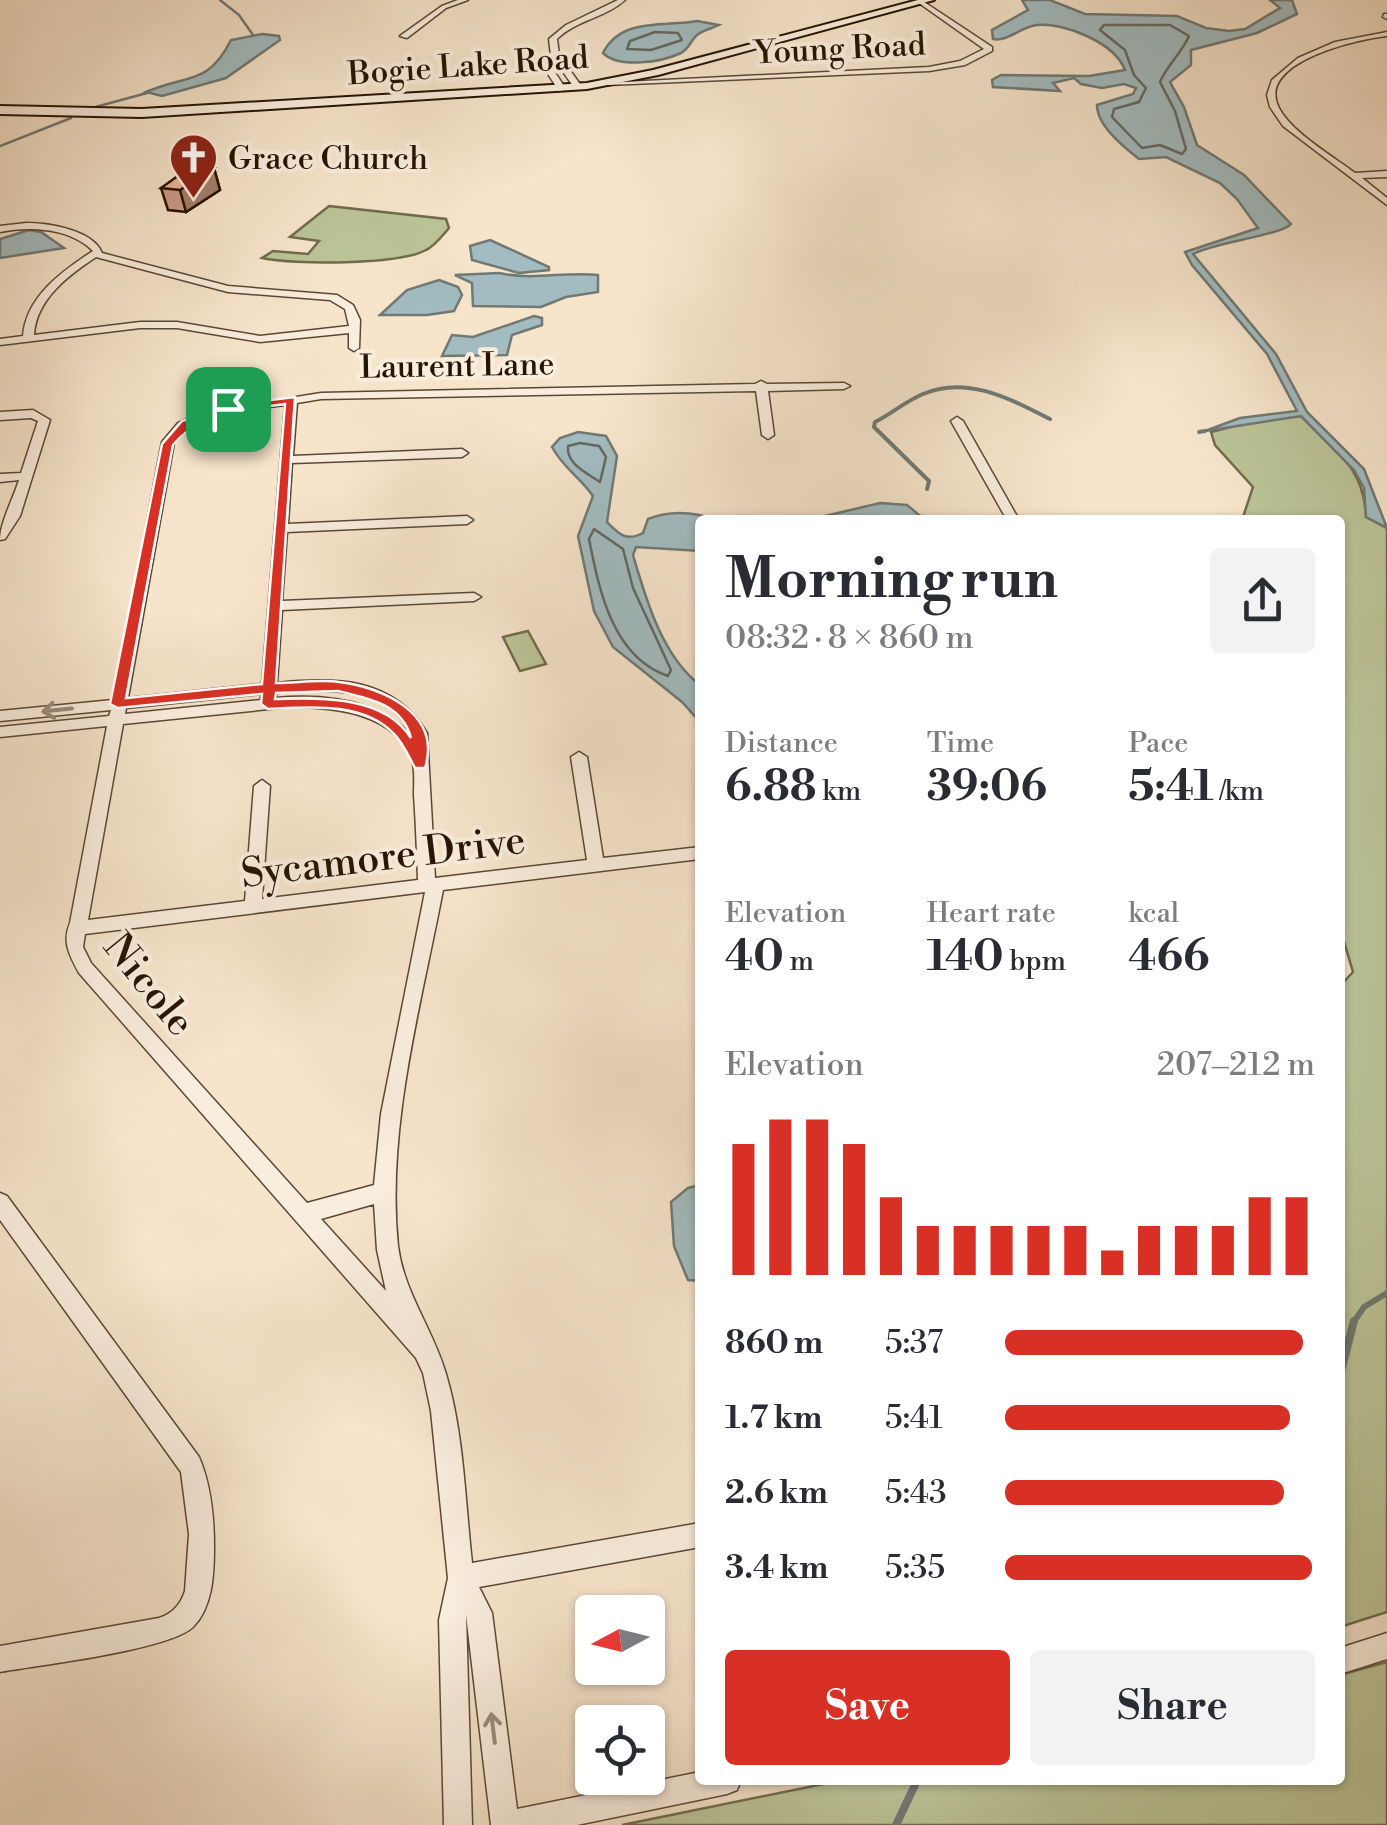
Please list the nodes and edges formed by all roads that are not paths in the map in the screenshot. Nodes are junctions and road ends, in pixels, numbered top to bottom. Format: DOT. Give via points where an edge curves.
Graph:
graph roads {
  1 [pos="465,0"];
  2 [pos="622,0"];
  3 [pos="925,1"];
  4 [pos="1387,34"];
  5 [pos="404,36"];
  6 [pos="559,62"];
  7 [pos="608,83"];
  8 [pos="578,87"];
  9 [pos="562,88"];
  10 [pos="0,110"];
  11 [pos="1387,174"];
  12 [pos="1353,176"];
  13 [pos="1387,202"];
  14 [pos="0,229"];
  15 [pos="94,254"];
  16 [pos="356,329"];
  17 [pos="28,337"];
  18 [pos="0,342"];
  19 [pos="354,348"];
  20 [pos="844,386"];
  21 [pos="762,387"];
  22 [pos="291,400"];
  23 [pos="204,414"];
  24 [pos="0,416"];
  25 [pos="957,421"];
  26 [pos="768,435"];
  27 [pos="462,452"];
  28 [pos="286,460"];
  29 [pos="27,476"];
  30 [pos="0,478"];
  31 [pos="1010,515"];
  32 [pos="467,520"];
  33 [pos="281,528"];
  34 [pos="0,536"];
  35 [pos="474,596"];
  36 [pos="275,606"];
  37 [pos="268,696"];
  38 [pos="116,712"];
  39 [pos="0,716"];
  40 [pos="0,732"];
  41 [pos="579,757"];
  42 [pos="262,786"];
  43 [pos="695,854"];
  44 [pos="596,866"];
  45 [pos="431,886"];
  46 [pos="253,907"];
  47 [pos="75,928"];
  48 [pos="384,1192"];
  49 [pos="0,1203"];
  50 [pos="303,1214"];
  51 [pos="424,1350"];
  52 [pos="695,1536"];
  53 [pos="461,1578"];
  54 [pos="1387,1646"];
  55 [pos="0,1659"];
  56 [pos="1345,1659"];
  57 [pos="703,1785"];
  58 [pos="458,1825"];
  59 [pos="507,1825"];
  1 -- 5 [label="street"];
  2 -- 6 [label="street" via="556,34 552,44"];
  3 -- 7 [label="main road, Bogie Lake Road"];
  3 -- 7 [label="street, Young Road" via="989,49 962,64 928,69"];
  4 -- 12 [label="street" via="1329,44 1285,72 1272,95 1286,124"];
  6 -- 8 [label="street"];
  6 -- 9 [label="street" via="550,71"];
  7 -- 8 [label="main road, Bogie Lake Road"];
  8 -- 9 [label="main road, Bogie Lake Road"];
  9 -- 10 [label="main road, Bogie Lake Road" via="132,113"];
  11 -- 12 [label="street"];
  12 -- 13 [label="street"];
  14 -- 15 [label="street" via="54,226 94,245"];
  15 -- 16 [label="street" via="228,289 333,297 349,308"];
  15 -- 17 [label="street" via="36,309"];
  16 -- 17 [label="street" via="260,339 140,325"];
  16 -- 19 [label="street"];
  17 -- 18 [label="street"];
  20 -- 21 [label="street, Laurent Lane"];
  21 -- 22 [label="street, Laurent Lane"];
  21 -- 26 [label="street"];
  22 -- 23 [label="street, Laurent Lane"];
  22 -- 28 [label="street"];
  23 -- 38 [label="street, Nicole" via="167,444"];
  24 -- 29 [label="street" via="43,418"];
  25 -- 31 [label="street"];
  27 -- 28 [label="street"];
  28 -- 33 [label="street"];
  29 -- 30 [label="street"];
  29 -- 34 [label="street"];
  32 -- 33 [label="street"];
  33 -- 36 [label="street"];
  35 -- 36 [label="street"];
  36 -- 37 [label="street"];
  37 -- 38 [label="street"];
  37 -- 45 [label="street" via="369,712 400,731 420,764"];
  38 -- 39 [label="street, one-way"];
  38 -- 40 [label="street"];
  38 -- 47 [label="street, Nicole"];
  41 -- 44 [label="street"];
  42 -- 46 [label="street"];
  43 -- 44 [label="street, Sycamore Drive"];
  44 -- 45 [label="street, Sycamore Drive"];
  45 -- 46 [label="street, Sycamore Drive"];
  45 -- 48 [label="street" via="390,1114"];
  46 -- 47 [label="street, Sycamore Drive"];
  47 -- 50 [label="street, Nicole" via="74,947 85,968"];
  48 -- 50 [label="street"];
  48 -- 51 [label="street" via="393,1276"];
  49 -- 55 [label="street" via="194,1473 201,1506 199,1587 189,1613 169,1629"];
  50 -- 51 [label="street, Nicole"];
  51 -- 53 [label="street" via="442,1397"];
  52 -- 53 [label="street"];
  53 -- 58 [label="street" via="452,1620"];
  59 -- 53 [label="street, one-way" via="479,1614"];
  54 -- 56 [label="street"];
  57 -- 59 [label="street"];
}
